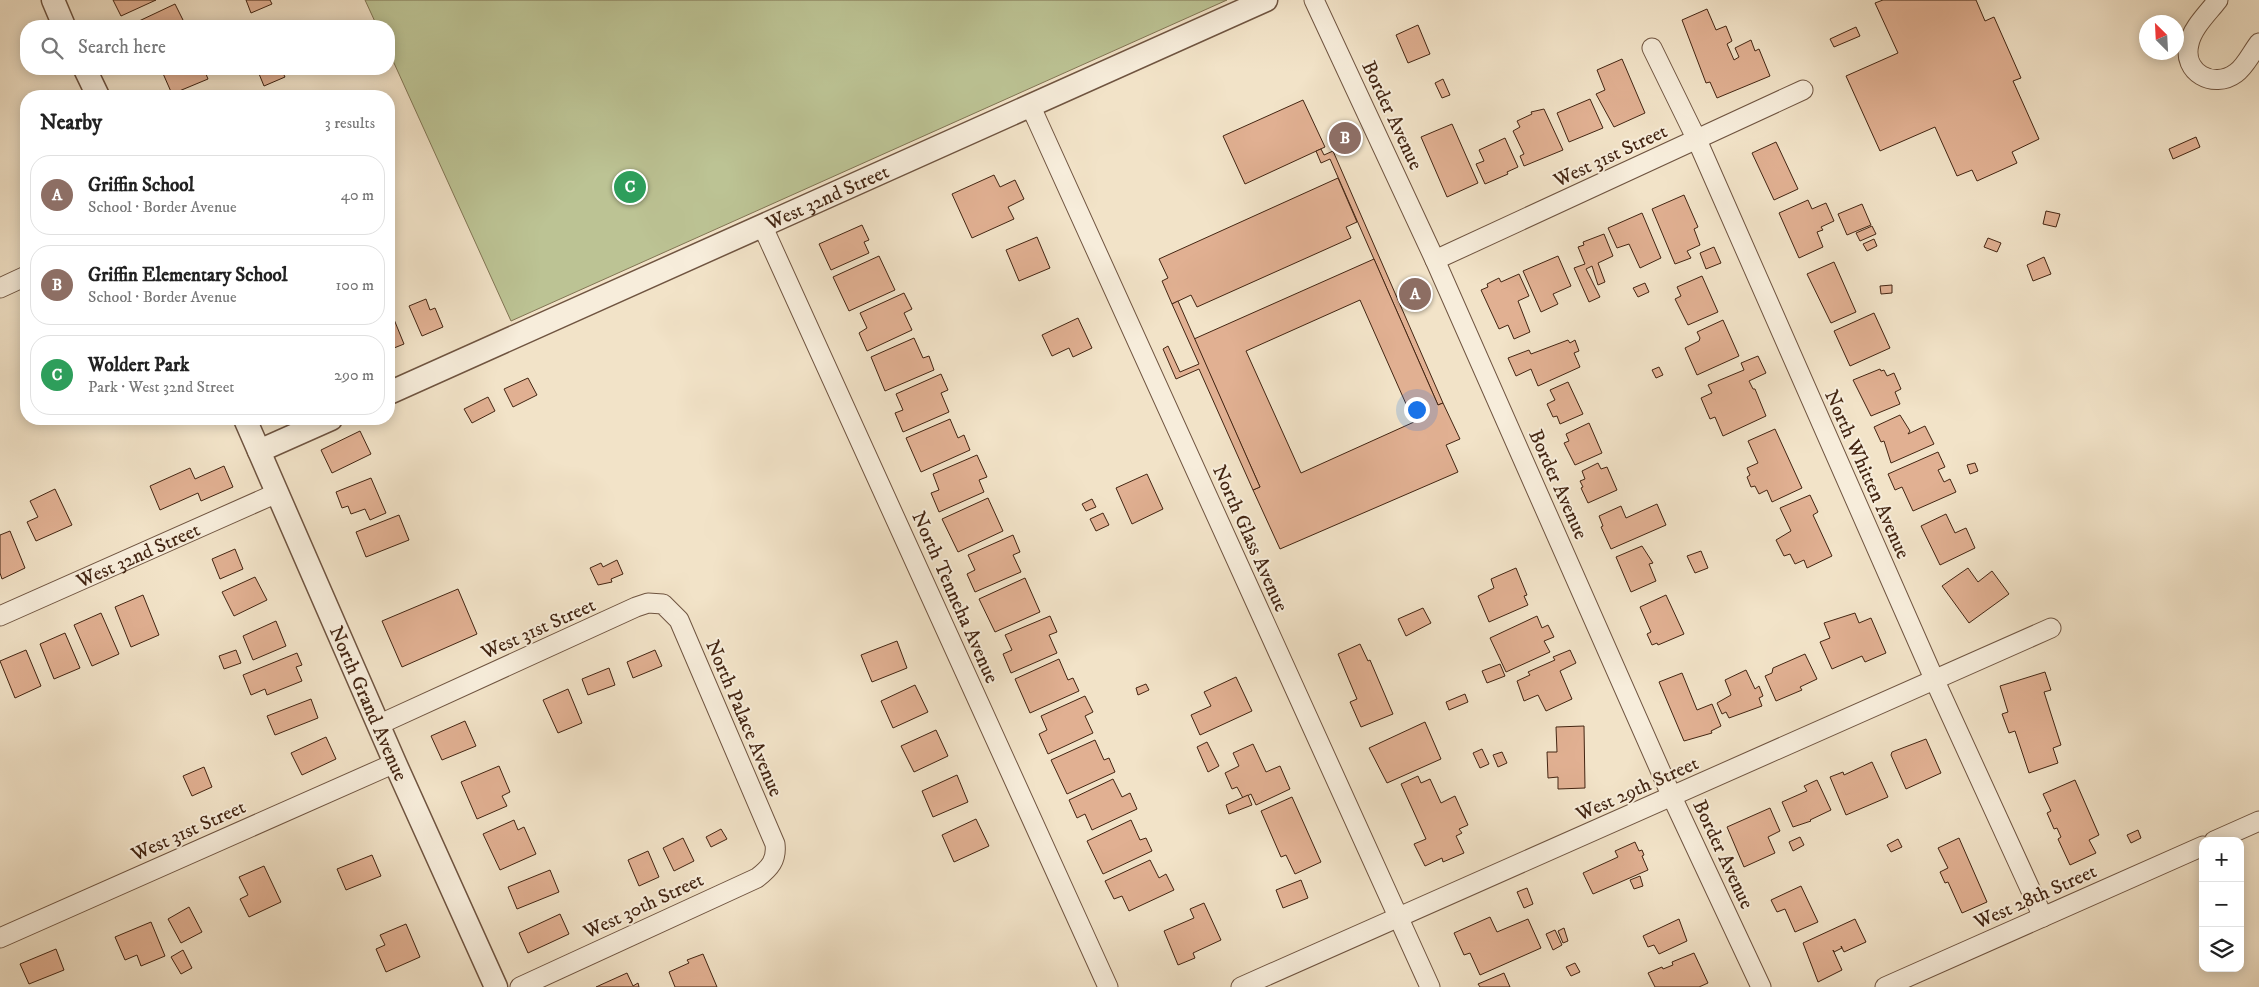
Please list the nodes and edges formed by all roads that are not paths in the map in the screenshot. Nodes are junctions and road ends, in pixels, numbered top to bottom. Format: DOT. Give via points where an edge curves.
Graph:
graph roads {
  1 [pos="53,0"];
  2 [pos="1266,0"];
  3 [pos="1314,0"];
  4 [pos="2218,0"];
  5 [pos="61,20"];
  6 [pos="2259,43"];
  7 [pos="1652,48"];
  8 [pos="88,75"];
  9 [pos="95,90"];
  10 [pos="1803,90"];
  11 [pos="1031,107"];
  12 [pos="1697,140"];
  13 [pos="762,225"];
  14 [pos="1435,260"];
  15 [pos="20,279"];
  16 [pos="0,288"];
  17 [pos="395,390"];
  18 [pos="248,425"];
  19 [pos="318,425"];
  20 [pos="259,451"];
  21 [pos="277,493"];
  22 [pos="662,604"];
  23 [pos="0,616"];
  24 [pos="2051,628"];
  25 [pos="1935,681"];
  26 [pos="378,725"];
  27 [pos="395,763"];
  28 [pos="1672,797"];
  29 [pos="2259,821"];
  30 [pos="2223,837"];
  31 [pos="2199,848"];
  32 [pos="776,855"];
  33 [pos="1399,917"];
  34 [pos="2043,917"];
  35 [pos="0,938"];
  36 [pos="496,987"];
  37 [pos="520,987"];
  38 [pos="1108,987"];
  39 [pos="1241,987"];
  40 [pos="1430,987"];
  41 [pos="1761,987"];
  42 [pos="1884,987"];
  1 -- 5 [label="street"];
  2 -- 11 [label="street, West 32nd Street"];
  3 -- 14 [label="street, Border Avenue"];
  4 -- 6 [label="street" via="2194,31 2189,43 2194,69 2210,80 2221,80 2236,73"];
  7 -- 12 [label="street, North Whitten Avenue"];
  8 -- 9 [label="street"];
  10 -- 12 [label="street, West 31st Street"];
  11 -- 13 [label="street, West 32nd Street"];
  11 -- 33 [label="street, North Glass Avenue"];
  12 -- 14 [label="street, West 31st Street"];
  12 -- 25 [label="street, North Whitten Avenue"];
  13 -- 17 [label="street, West 32nd Street"];
  13 -- 38 [label="street, North Tenneha Avenue"];
  14 -- 28 [label="street, Border Avenue"];
  15 -- 16 [label="street"];
  18 -- 20 [label="street, North Grand Avenue"];
  19 -- 20 [label="street"];
  20 -- 21 [label="street, North Grand Avenue"];
  21 -- 23 [label="street, West 32nd Street"];
  21 -- 26 [label="street, North Grand Avenue"];
  22 -- 26 [label="street, West 31st Street" via="648,603 636,608"];
  22 -- 32 [label="street, North Palace Avenue" via="679,620 775,844"];
  24 -- 25 [label="street, West 29th Street"];
  25 -- 28 [label="street, West 29th Street"];
  25 -- 34 [label="street, North Whitten Avenue"];
  26 -- 27 [label="street, North Grand Avenue"];
  27 -- 35 [label="street, West 31st Street"];
  27 -- 36 [label="street, North Grand Avenue"];
  28 -- 33 [label="street, West 29th Street"];
  28 -- 41 [label="street, Border Avenue"];
  29 -- 30 [label="street"];
  31 -- 34 [label="street, West 28th Street"];
  32 -- 37 [label="street, West 30th Street" via="769,869 757,878"];
  33 -- 39 [label="street, West 29th Street"];
  33 -- 40 [label="street, North Glass Avenue"];
  34 -- 42 [label="street, West 28th Street"];
}
